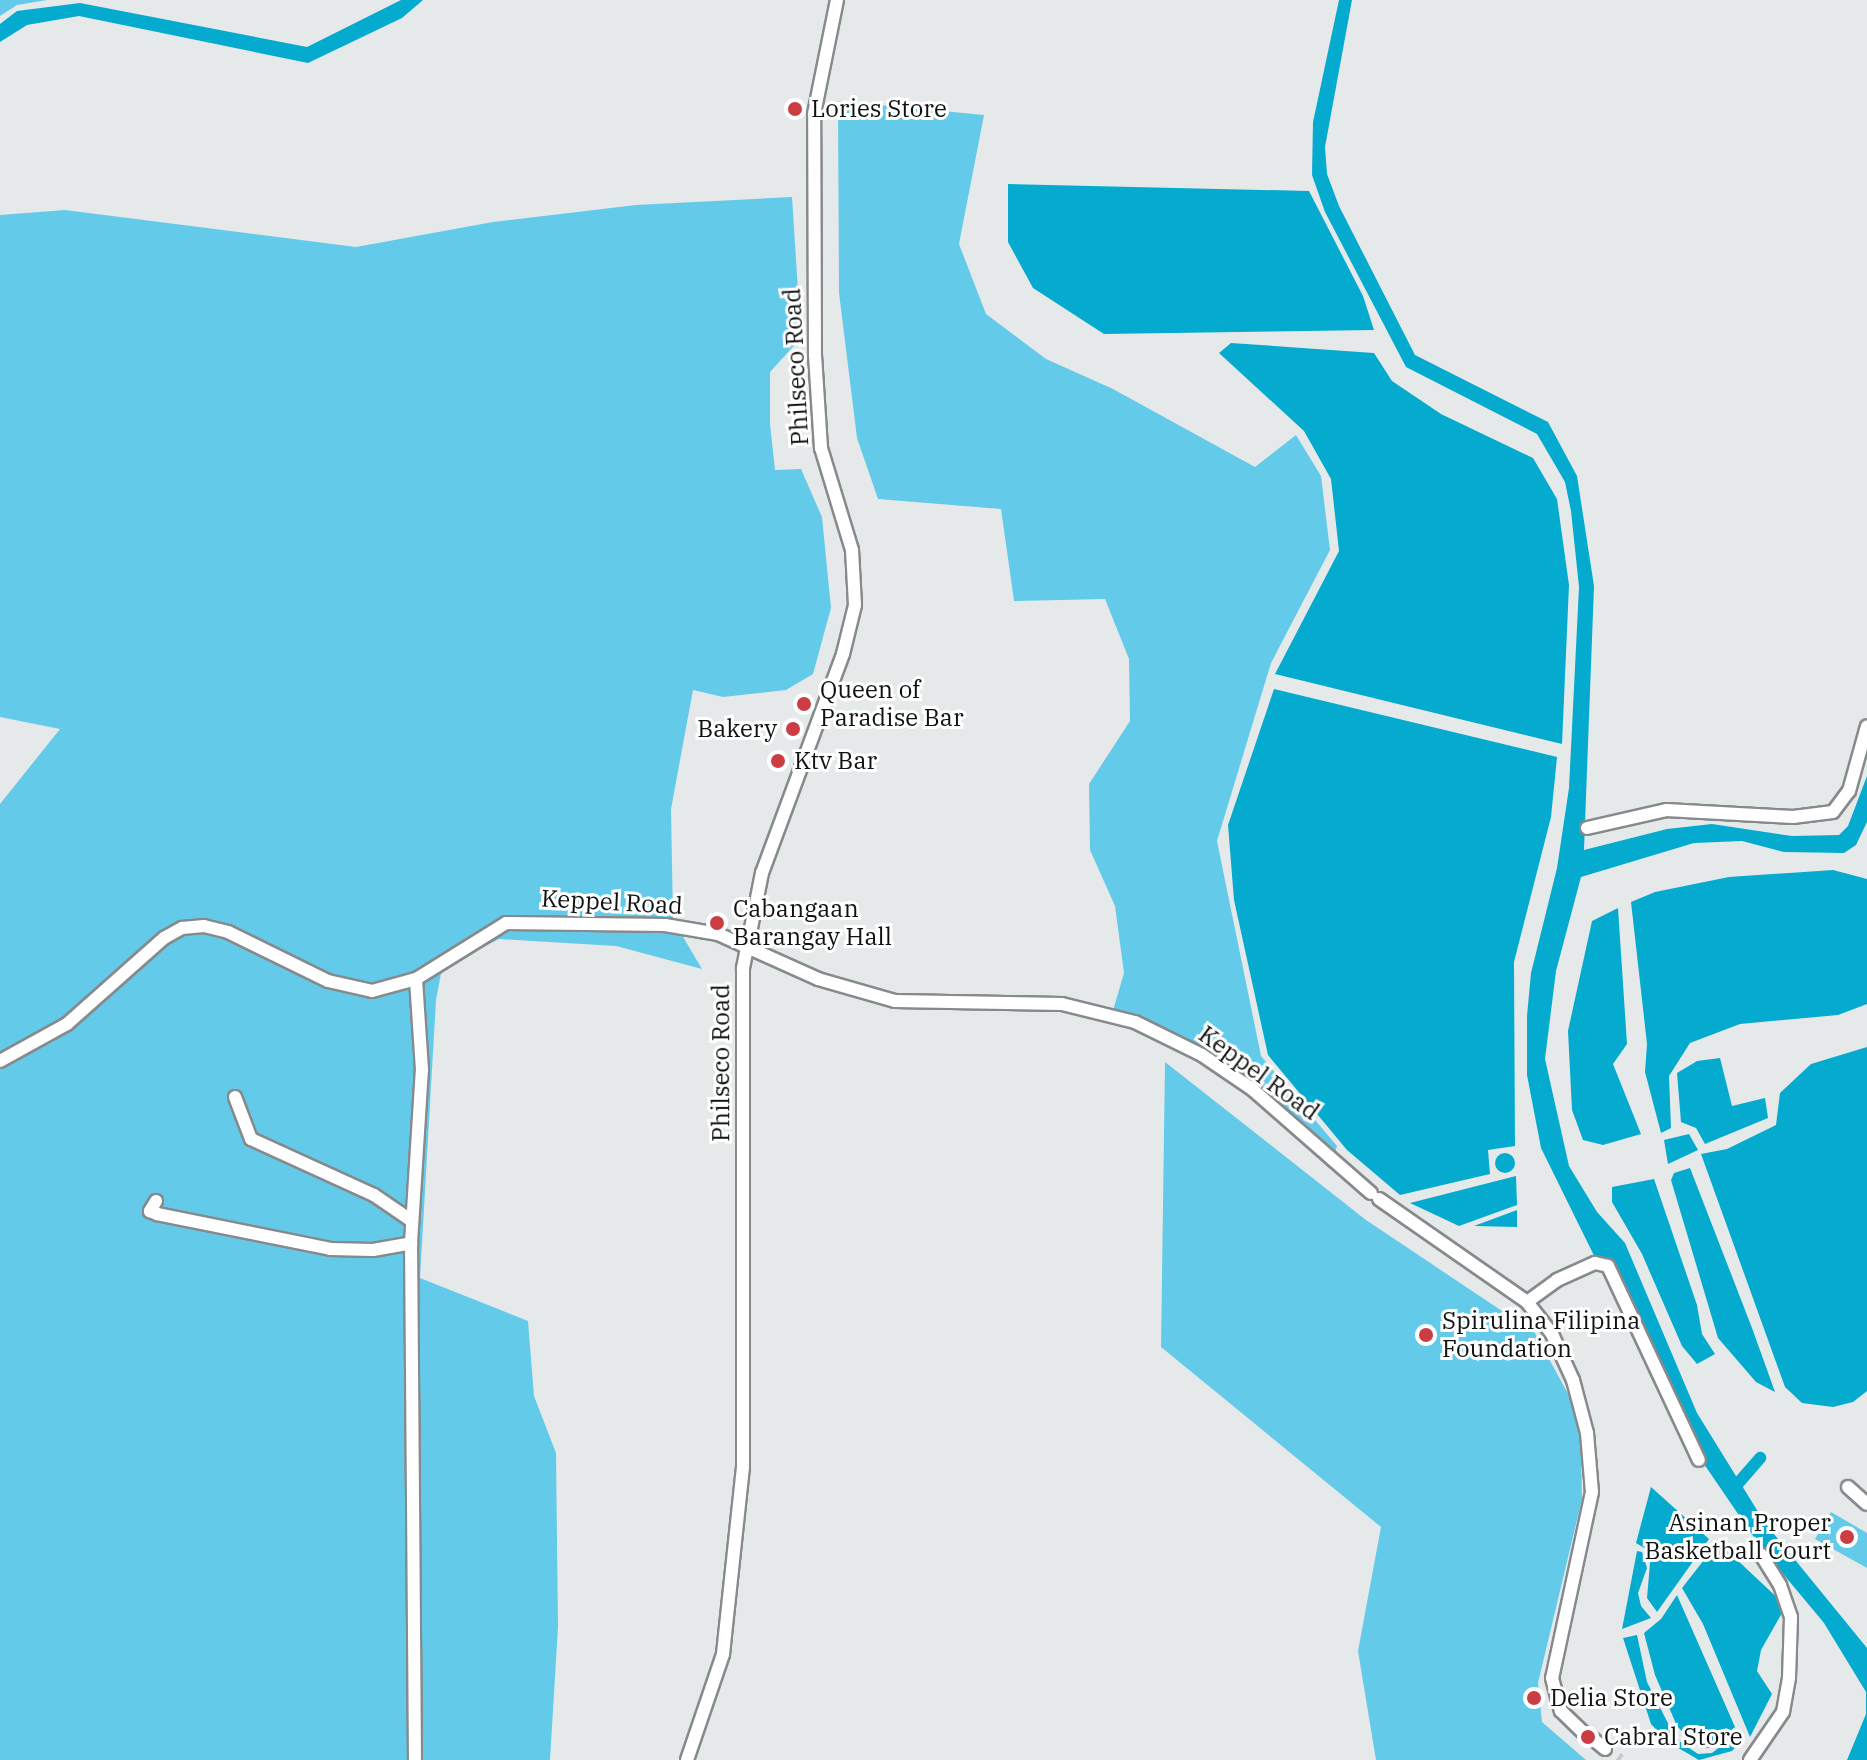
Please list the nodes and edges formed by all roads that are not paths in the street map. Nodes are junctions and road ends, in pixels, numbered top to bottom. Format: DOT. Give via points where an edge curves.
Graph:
graph roads {
  1 [pos="837,0"];
  2 [pos="1867,726"];
  3 [pos="1587,828"];
  4 [pos="747,945"];
  5 [pos="416,979"];
  6 [pos="0,1061"];
  7 [pos="235,1097"];
  8 [pos="156,1201"];
  9 [pos="412,1221"];
  10 [pos="411,1243"];
  11 [pos="1527,1302"];
  12 [pos="1699,1460"];
  13 [pos="1848,1487"];
  14 [pos="1867,1504"];
  15 [pos="1761,1554"];
  16 [pos="1611,1753"];
  17 [pos="415,1760"];
  18 [pos="687,1760"];
  19 [pos="1750,1760"];
  1 -- 4 [label="street, Philseco Road" via="814,114 815,355 821,448 852,550 855,605 843,654 762,873"];
  2 -- 3 [label="street" via="1849,791 1833,812 1793,817 1666,810"];
  4 -- 5 [label="street, Keppel Road" via="688,928 517,921 490,929"];
  4 -- 11 [label="street, Keppel Road" via="818,979 895,1001 1062,1004 1135,1022 1202,1055 1252,1089 1375,1196"];
  4 -- 18 [label="street, Philseco Road" via="740,996 747,1381 742,1482 723,1654"];
  5 -- 6 [label="street, Keppel Road" via="382,991 353,988 228,932 193,926 164,938 67,1024"];
  5 -- 9 [label="street" via="422,1070"];
  7 -- 9 [label="street" via="251,1139 374,1195"];
  8 -- 10 [label="street" via="150,1211 157,1214 330,1249 373,1250"];
  9 -- 10 [label="street"];
  10 -- 17 [label="street"];
  11 -- 12 [label="street" via="1570,1274 1595,1263 1608,1266"];
  11 -- 16 [label="street, Keppel Road" via="1565,1360 1590,1454 1588,1526 1552,1668 1561,1711"];
  13 -- 14 [label="street"];
  15 -- 19 [label="street" via="1791,1617 1789,1678 1783,1712"];
}
